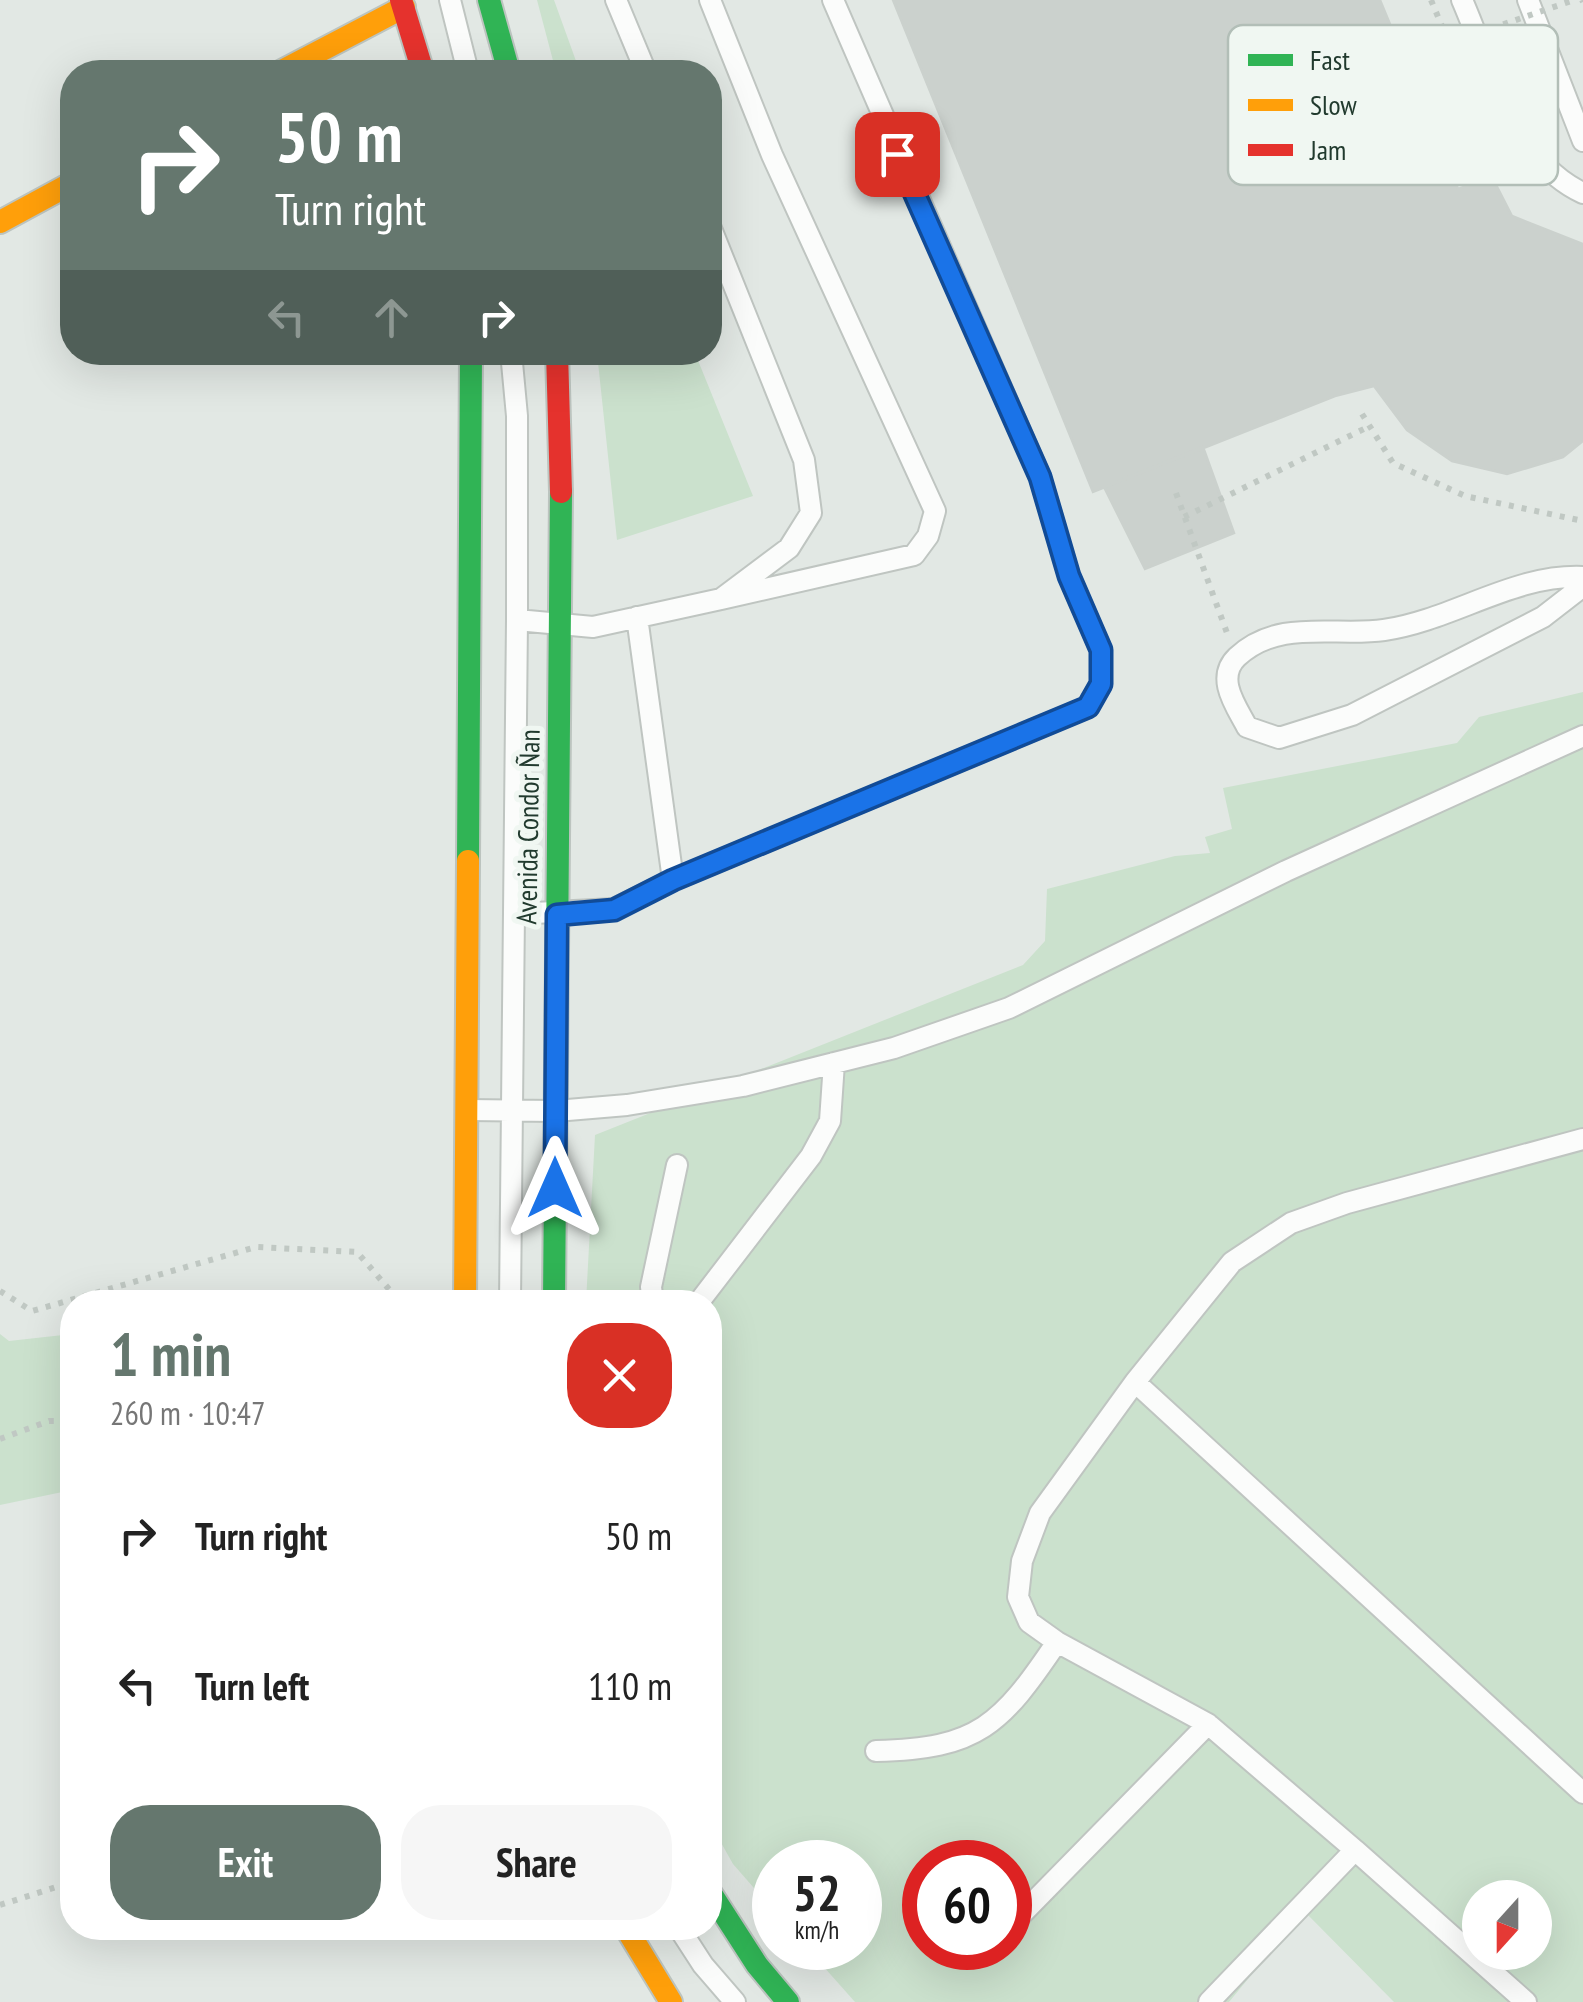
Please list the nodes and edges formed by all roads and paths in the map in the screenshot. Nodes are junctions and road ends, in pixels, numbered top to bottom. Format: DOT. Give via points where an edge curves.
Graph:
graph roads {
  1 [pos="450,0"];
  2 [pos="489,0"];
  3 [pos="616,0"];
  4 [pos="710,0"];
  5 [pos="834,0"];
  6 [pos="1432,0"];
  7 [pos="1462,0"];
  8 [pos="1528,0"];
  9 [pos="1574,0"];
  10 [pos="403,3"];
  11 [pos="1442,25"];
  12 [pos="1473,25"];
  13 [pos="1503,25"];
  14 [pos="1538,25"];
  15 [pos="301,60"];
  16 [pos="420,60"];
  17 [pos="465,60"];
  18 [pos="506,60"];
  19 [pos="641,60"];
  20 [pos="1558,77"];
  21 [pos="1583,141"];
  22 [pos="1558,179"];
  23 [pos="60,190"];
  24 [pos="1583,193"];
  25 [pos="0,222"];
  26 [pos="722,256"];
  27 [pos="471,365"];
  28 [pos="512,365"];
  29 [pos="558,365"];
  30 [pos="1362,414"];
  31 [pos="1368,427"];
  32 [pos="1176,494"];
  33 [pos="1184,518"];
  34 [pos="1583,521"];
  35 [pos="1583,577"];
  36 [pos="1583,586"];
  37 [pos="721,599"];
  38 [pos="638,617"];
  39 [pos="517,620"];
  40 [pos="560,624"];
  41 [pos="1236,658"];
  42 [pos="1583,736"];
  43 [pos="673,880"];
  44 [pos="514,914"];
  45 [pos="557,915"];
  46 [pos="834,1063"];
  47 [pos="512,1109"];
  48 [pos="466,1110"];
  49 [pos="556,1111"];
  50 [pos="1583,1139"];
  51 [pos="677,1165"];
  52 [pos="106,1290"];
  53 [pos="389,1290"];
  54 [pos="465,1290"];
  55 [pos="510,1290"];
  56 [pos="554,1290"];
  57 [pos="651,1290"];
  58 [pos="708,1290"];
  59 [pos="0,1291"];
  60 [pos="60,1303"];
  61 [pos="1135,1382"];
  62 [pos="60,1421"];
  63 [pos="0,1439"];
  64 [pos="1057,1642"];
  65 [pos="1208,1724"];
  66 [pos="876,1751"];
  67 [pos="1583,1793"];
  68 [pos="1355,1850"];
  69 [pos="60,1886"];
  70 [pos="1032,1904"];
  71 [pos="0,1906"];
  72 [pos="722,1911"];
  73 [pos="633,1940"];
  74 [pos="686,1940"];
  75 [pos="671,2002"];
  76 [pos="735,2002"];
  77 [pos="788,2002"];
  78 [pos="1209,2002"];
  79 [pos="1526,2002"];
  1 -- 17 [label="lane"];
  2 -- 18 [label="main road"];
  3 -- 19 [label="lane"];
  4 -- 37 [label="lane" via="772,155 935,511 914,555"];
  5 -- 43 [label="lane" via="1040,477 1069,576 1101,650 1101,684 1088,707"];
  6 -- 11 [label="path, bridge"];
  7 -- 12 [label="lane"];
  8 -- 14 [label="lane"];
  9 -- 13 [label="path, bridge"];
  10 -- 15 [label="main road"];
  10 -- 16 [label="main road"];
  20 -- 21 [label="lane"];
  22 -- 24 [label="lane"];
  23 -- 25 [label="main road"];
  26 -- 37 [label="lane" via="804,460 812,512 789,548"];
  27 -- 48 [label="main road"];
  28 -- 39 [label="lane"];
  29 -- 40 [label="main road, Avenida Condor Ñan"];
  30 -- 31 [label="path"];
  31 -- 33 [label="path"];
  31 -- 34 [label="path" via="1393,462 1465,496"];
  32 -- 33 [label="path"];
  33 -- 41 [label="path"];
  35 -- 41 [label="lane" via="1550,576 1404,626 1292,631"];
  36 -- 41 [label="lane" via="1551,613 1352,715 1279,738 1247,726 1228,691"];
  37 -- 38 [label="lane"];
  38 -- 40 [label="lane" via="592,627"];
  38 -- 43 [label="lane"];
  39 -- 40 [label="lane"];
  39 -- 44 [label="lane"];
  40 -- 45 [label="main road, Avenida Condor Ñan"];
  42 -- 46 [label="lane" via="1286,871 1009,1008"];
  43 -- 45 [label="lane" via="614,910"];
  44 -- 45 [label="lane"];
  44 -- 47 [label="lane"];
  45 -- 49 [label="main road, Avenida Condor Ñan"];
  46 -- 49 [label="lane" via="744,1086"];
  46 -- 58 [label="lane" via="830,1121"];
  47 -- 48 [label="lane"];
  47 -- 49 [label="lane"];
  47 -- 55 [label="lane"];
  48 -- 54 [label="main road"];
  49 -- 56 [label="main road, Avenida Condor Ñan"];
  50 -- 61 [label="lane" via="1291,1223 1232,1262"];
  51 -- 57 [label="lane"];
  52 -- 53 [label="path" via="256,1247 356,1252"];
  59 -- 60 [label="path" via="32,1311"];
  61 -- 64 [label="lane" via="1040,1513 1022,1561 1018,1596 1029,1622"];
  61 -- 67 [label="lane"];
  62 -- 63 [label="path"];
  64 -- 65 [label="lane"];
  64 -- 66 [label="lane" via="1027,1686 976,1734 927,1750"];
  65 -- 68 [label="lane"];
  65 -- 70 [label="lane"];
  68 -- 78 [label="lane"];
  68 -- 79 [label="lane"];
  69 -- 71 [label="path"];
  72 -- 77 [label="main road"];
  73 -- 75 [label="main road"];
  74 -- 76 [label="lane"];
}
